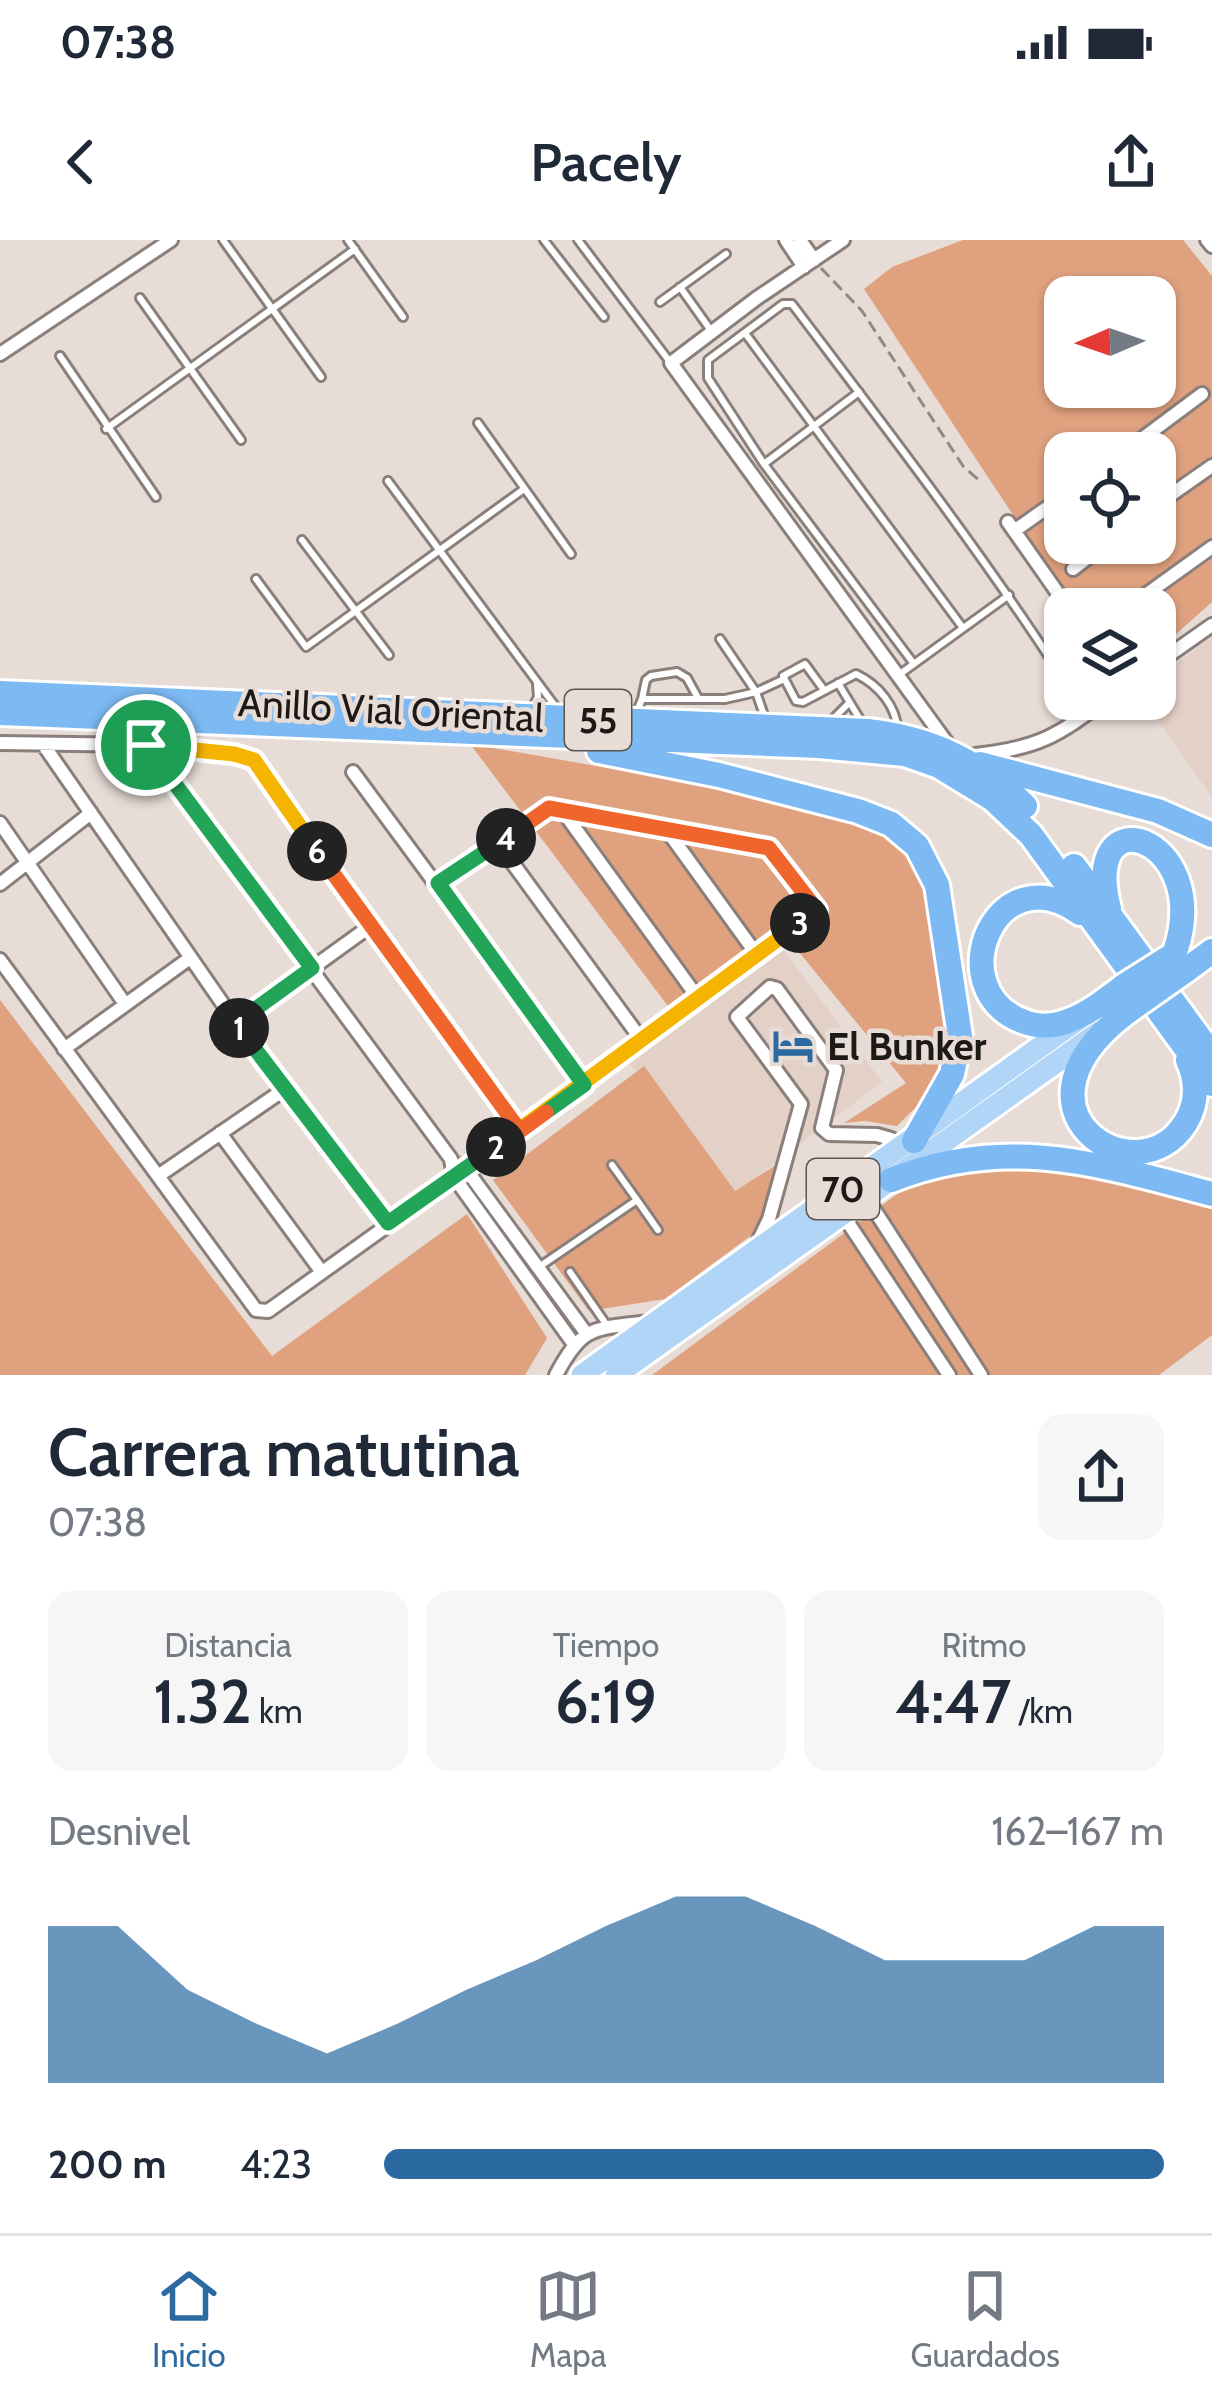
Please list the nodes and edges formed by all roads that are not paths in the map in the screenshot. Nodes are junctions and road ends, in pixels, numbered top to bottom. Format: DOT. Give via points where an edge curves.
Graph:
graph roads {
  1 [pos="171,240"];
  2 [pos="223,240"];
  3 [pos="348,240"];
  4 [pos="544,240"];
  5 [pos="578,240"];
  6 [pos="786,240"];
  7 [pos="800,240"];
  8 [pos="843,240"];
  9 [pos="355,249"];
  10 [pos="726,254"];
  11 [pos="809,263"];
  12 [pos="680,287"];
  13 [pos="140,298"];
  14 [pos="660,302"];
  15 [pos="271,309"];
  16 [pos="403,317"];
  17 [pos="604,317"];
  18 [pos="712,332"];
  19 [pos="745,333"];
  20 [pos="0,354"];
  21 [pos="60,356"];
  22 [pos="671,363"];
  23 [pos="188,369"];
  24 [pos="321,377"];
  25 [pos="859,392"];
  26 [pos="1202,394"];
  27 [pos="478,423"];
  28 [pos="813,427"];
  29 [pos="106,429"];
  30 [pos="1151,432"];
  31 [pos="241,440"];
  32 [pos="764,464"];
  33 [pos="1212,466"];
  34 [pos="388,482"];
  35 [pos="524,489"];
  36 [pos="1176,491"];
  37 [pos="156,497"];
  38 [pos="1044,507"];
  39 [pos="302,540"];
  40 [pos="1212,547"];
  41 [pos="440,549"];
  42 [pos="571,554"];
  43 [pos="1080,564"];
  44 [pos="1073,569"];
  45 [pos="256,579"];
  46 [pos="1054,588"];
  47 [pos="1155,588"];
  48 [pos="1009,596"];
  49 [pos="356,612"];
  50 [pos="1212,625"];
  51 [pos="963,628"];
  52 [pos="721,639"];
  53 [pos="1044,649"];
  54 [pos="1176,650"];
  55 [pos="388,655"];
  56 [pos="914,664"];
  57 [pos="898,676"];
  58 [pos="537,680"];
  59 [pos="782,680"];
  60 [pos="838,683"];
  61 [pos="824,690"];
  62 [pos="756,692"];
  63 [pos="0,693"];
  64 [pos="698,700"];
  65 [pos="849,703"];
  66 [pos="920,704"];
  67 [pos="638,710"];
  68 [pos="0,713"];
  69 [pos="564,718"];
  70 [pos="1078,720"];
  71 [pos="532,726"];
  72 [pos="768,727"];
  73 [pos="900,728"];
  74 [pos="824,729"];
  75 [pos="867,731"];
  76 [pos="0,743"];
  77 [pos="43,745"];
  78 [pos="146,745"];
  79 [pos="962,757"];
  80 [pos="353,772"];
  81 [pos="562,809"];
  82 [pos="91,813"];
  83 [pos="0,824"];
  84 [pos="666,829"];
  85 [pos="499,843"];
  86 [pos="1204,845"];
  87 [pos="26,865"];
  88 [pos="438,883"];
  89 [pos="0,884"];
  90 [pos="1210,916"];
  91 [pos="1107,925"];
  92 [pos="369,927"];
  93 [pos="757,955"];
  94 [pos="190,958"];
  95 [pos="1192,958"];
  96 [pos="0,960"];
  97 [pos="312,968"];
  98 [pos="698,998"];
  99 [pos="125,1004"];
  100 [pos="1119,1004"];
  101 [pos="1177,1021"];
  102 [pos="236,1023"];
  103 [pos="643,1042"];
  104 [pos="1212,1044"];
  105 [pos="64,1049"];
  106 [pos="1212,1055"];
  107 [pos="1212,1084"];
  108 [pos="584,1085"];
  109 [pos="285,1089"];
  110 [pos="520,1131"];
  111 [pos="220,1133"];
  112 [pos="908,1144"];
  113 [pos="451,1159"];
  114 [pos="612,1166"];
  115 [pos="467,1167"];
  116 [pos="158,1176"];
  117 [pos="454,1177"];
  118 [pos="892,1180"];
  119 [pos="1212,1194"];
  120 [pos="866,1197"];
  121 [pos="637,1200"];
  122 [pos="844,1215"];
  123 [pos="388,1223"];
  124 [pos="658,1230"];
  125 [pos="752,1255"];
  126 [pos="539,1268"];
  127 [pos="321,1270"];
  128 [pos="570,1272"];
  129 [pos="656,1322"];
  130 [pos="608,1328"];
  131 [pos="586,1333"];
  132 [pos="573,1343"];
  133 [pos="970,1358"];
  134 [pos="556,1375"];
  135 [pos="582,1375"];
  136 [pos="616,1375"];
  137 [pos="949,1375"];
  138 [pos="982,1375"];
  1 -- 20 [label="street"];
  2 -- 15 [label="lane"];
  3 -- 9 [label="lane"];
  4 -- 17 [label="lane"];
  5 -- 22 [label="lane"];
  6 -- 11 [label="street"];
  7 -- 11 [label="street"];
  8 -- 11 [label="street"];
  9 -- 15 [label="lane"];
  9 -- 16 [label="lane"];
  10 -- 12 [label="lane"];
  11 -- 18 [label="street"];
  12 -- 14 [label="lane"];
  12 -- 18 [label="lane"];
  13 -- 23 [label="lane"];
  15 -- 23 [label="lane"];
  15 -- 24 [label="lane"];
  18 -- 22 [label="street"];
  19 -- 25 [label="lane" via="792,304"];
  19 -- 28 [label="lane"];
  19 -- 32 [label="lane" via="705,368"];
  21 -- 29 [label="lane"];
  22 -- 57 [label="street"];
  23 -- 29 [label="lane"];
  23 -- 31 [label="lane"];
  25 -- 28 [label="lane"];
  25 -- 48 [label="lane"];
  26 -- 30 [label="street"];
  27 -- 35 [label="lane"];
  28 -- 32 [label="lane"];
  28 -- 51 [label="lane"];
  29 -- 37 [label="lane"];
  32 -- 56 [label="lane"];
  33 -- 36 [label="street"];
  34 -- 41 [label="lane"];
  35 -- 41 [label="lane"];
  35 -- 42 [label="lane"];
  38 -- 46 [label="street" via="1011,527"];
  39 -- 49 [label="lane"];
  40 -- 47 [label="street"];
  41 -- 49 [label="lane"];
  41 -- 58 [label="lane"];
  43 -- 44 [label="street"];
  45 -- 49 [label="lane" via="306,647"];
  48 -- 51 [label="lane"];
  48 -- 53 [label="lane"];
  49 -- 55 [label="lane"];
  50 -- 54 [label="street"];
  51 -- 56 [label="lane"];
  52 -- 62 [label="lane"];
  56 -- 57 [label="lane"];
  57 -- 66 [label="street"];
  58 -- 69 [label="lane"];
  58 -- 71 [label="lane"];
  59 -- 61 [label="lane" via="796,701"];
  59 -- 61 [label="lane" via="805,664"];
  59 -- 62 [label="lane"];
  60 -- 61 [label="lane"];
  60 -- 65 [label="lane"];
  60 -- 73 [label="lane" via="856,674 866,679"];
  62 -- 64 [label="lane"];
  62 -- 72 [label="lane"];
  63 -- 71 [label="highway, Anillo Vial Oriental / 55"];
  64 -- 67 [label="lane"];
  64 -- 67 [label="lane" via="677,672 651,676"];
  65 -- 74 [label="lane"];
  65 -- 75 [label="lane"];
  66 -- 73 [label="street"];
  66 -- 73 [label="lane"];
  66 -- 79 [label="street"];
  67 -- 69 [label="highway, Anillo Vial Oriental / 55"];
  67 -- 72 [label="highway, Anillo Vial Oriental / 55"];
  68 -- 71 [label="highway, Anillo Vial Oriental / 55"];
  69 -- 71 [label="highway, Anillo Vial Oriental / 55"];
  70 -- 79 [label="street" via="1054,738"];
  71 -- 91 [label="highway, Anillo Vial Oriental / 55" via="925,760 1003,808"];
  71 -- 112 [label="highway" via="562,745 857,811 908,836 937,885 960,1036 952,1074"];
  72 -- 74 [label="highway, Anillo Vial Oriental / 55"];
  73 -- 75 [label="highway, Anillo Vial Oriental / 55"];
  73 -- 79 [label="highway, Anillo Vial Oriental / 55"];
  74 -- 75 [label="highway, Anillo Vial Oriental / 55"];
  76 -- 77 [label="street"];
  77 -- 78 [label="street"];
  77 -- 82 [label="street"];
  78 -- 92 [label="street" via="254,760"];
  78 -- 97 [label="street"];
  79 -- 86 [label="highway" via="1171,814"];
  79 -- 91 [label="highway, Anillo Vial Oriental / 55" via="1030,812"];
  80 -- 88 [label="street"];
  81 -- 84 [label="street"];
  81 -- 85 [label="street" via="549,808"];
  81 -- 98 [label="street"];
  82 -- 87 [label="street"];
  82 -- 94 [label="street"];
  83 -- 87 [label="street"];
  84 -- 93 [label="street"];
  84 -- 93 [label="street" via="769,848 817,910"];
  85 -- 88 [label="street"];
  85 -- 103 [label="street"];
  86 -- 91 [label="highway" via="1161,838 1124,851 1106,886"];
  87 -- 89 [label="street"];
  87 -- 99 [label="street"];
  88 -- 108 [label="street"];
  90 -- 95 [label="highway" via="1197,928"];
  91 -- 100 [label="highway" via="1059,898 1021,901 987,933 982,971 998,1005 1031,1024"];
  91 -- 101 [label="highway, Anillo Vial Oriental / 55"];
  92 -- 97 [label="street"];
  92 -- 110 [label="street"];
  93 -- 98 [label="street"];
  94 -- 99 [label="street"];
  94 -- 102 [label="street"];
  95 -- 100 [label="highway, 70, bridge"];
  96 -- 105 [label="street"];
  97 -- 102 [label="street"];
  97 -- 113 [label="street"];
  98 -- 103 [label="street"];
  99 -- 105 [label="street"];
  100 -- 101 [label="highway" via="1080,1059 1072,1098 1090,1134 1125,1152 1164,1144 1190,1114 1193,1075"];
  100 -- 112 [label="main road, 70"];
  100 -- 118 [label="main road, 70"];
  101 -- 104 [label="highway"];
  101 -- 106 [label="highway, Anillo Vial Oriental / 55"];
  101 -- 107 [label="highway, Anillo Vial Oriental / 55"];
  102 -- 109 [label="street"];
  103 -- 108 [label="street"];
  105 -- 116 [label="street"];
  108 -- 110 [label="street"];
  109 -- 111 [label="street"];
  109 -- 123 [label="street"];
  110 -- 115 [label="street"];
  111 -- 116 [label="street"];
  111 -- 127 [label="street"];
  112 -- 125 [label="main road, 70"];
  112 -- 125 [label="street" via="822,1128 836,1070 770,987 737,1017 801,1105"];
  113 -- 115 [label="street"];
  113 -- 117 [label="street"];
  114 -- 121 [label="lane"];
  115 -- 117 [label="street"];
  115 -- 126 [label="street"];
  116 -- 127 [label="street" via="256,1310 268,1311"];
  117 -- 123 [label="street"];
  117 -- 132 [label="street"];
  118 -- 119 [label="highway" via="962,1160 1046,1155"];
  118 -- 120 [label="main road, 70"];
  120 -- 122 [label="main road, 70"];
  120 -- 133 [label="street"];
  121 -- 124 [label="lane"];
  121 -- 126 [label="lane"];
  122 -- 136 [label="main road, 70"];
  122 -- 137 [label="street"];
  123 -- 127 [label="street"];
  125 -- 129 [label="main road, 70"];
  126 -- 131 [label="street"];
  128 -- 130 [label="lane"];
  129 -- 130 [label="street"];
  129 -- 135 [label="main road, 70"];
  130 -- 131 [label="street"];
  131 -- 132 [label="street"];
  132 -- 134 [label="street"];
  133 -- 137 [label="street"];
  133 -- 138 [label="street"];
}
